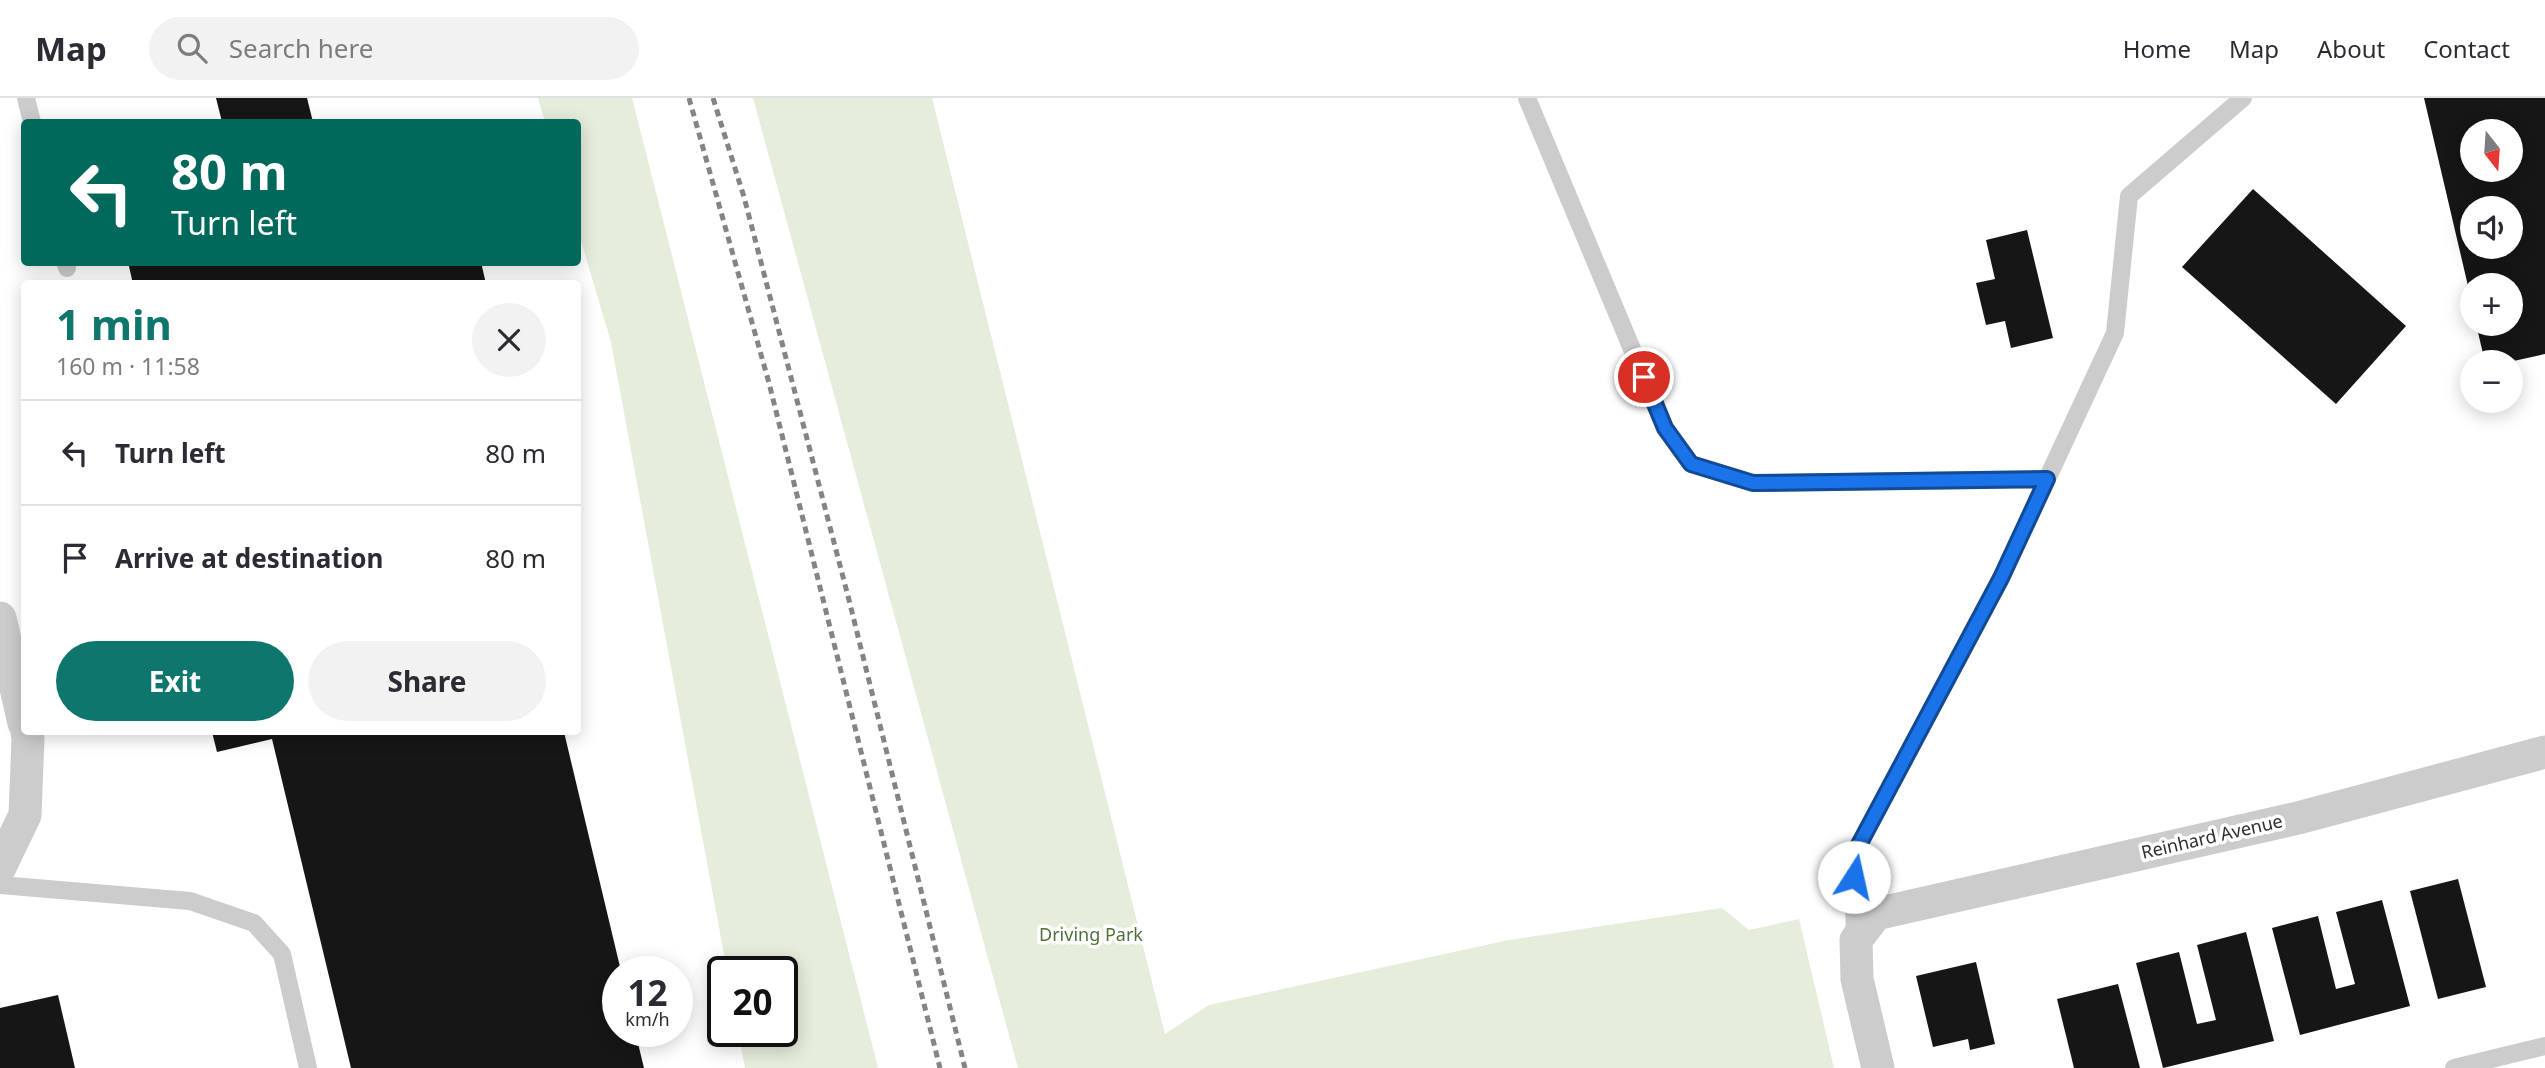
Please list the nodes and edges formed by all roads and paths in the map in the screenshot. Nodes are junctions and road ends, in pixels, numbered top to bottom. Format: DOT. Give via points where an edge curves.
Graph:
graph roads {
  1 [pos="26,98"];
  2 [pos="1527,98"];
  3 [pos="2243,98"];
  4 [pos="31,119"];
  5 [pos="2047,479"];
  6 [pos="0,618"];
  7 [pos="21,710"];
  8 [pos="27,735"];
  9 [pos="2545,752"];
  10 [pos="0,867"];
  11 [pos="0,885"];
  12 [pos="1856,940"];
  13 [pos="2545,1046"];
  14 [pos="308,1068"];
  15 [pos="1878,1068"];
  16 [pos="2454,1068"];
  1 -- 4 [label="lane"];
  2 -- 5 [label="lane" via="1665,428 1691,464 1753,483"];
  3 -- 5 [label="lane" via="2129,196 2115,333"];
  5 -- 12 [label="lane" via="2001,578 1853,856"];
  6 -- 7 [label="street"];
  8 -- 10 [label="street" via="25,815"];
  9 -- 12 [label="street, Reinhard Avenue" via="2298,818 1876,914"];
  11 -- 14 [label="lane" via="190,901 254,923 282,954"];
  12 -- 15 [label="street" via="1857,979"];
  13 -- 16 [label="lane"];
}
